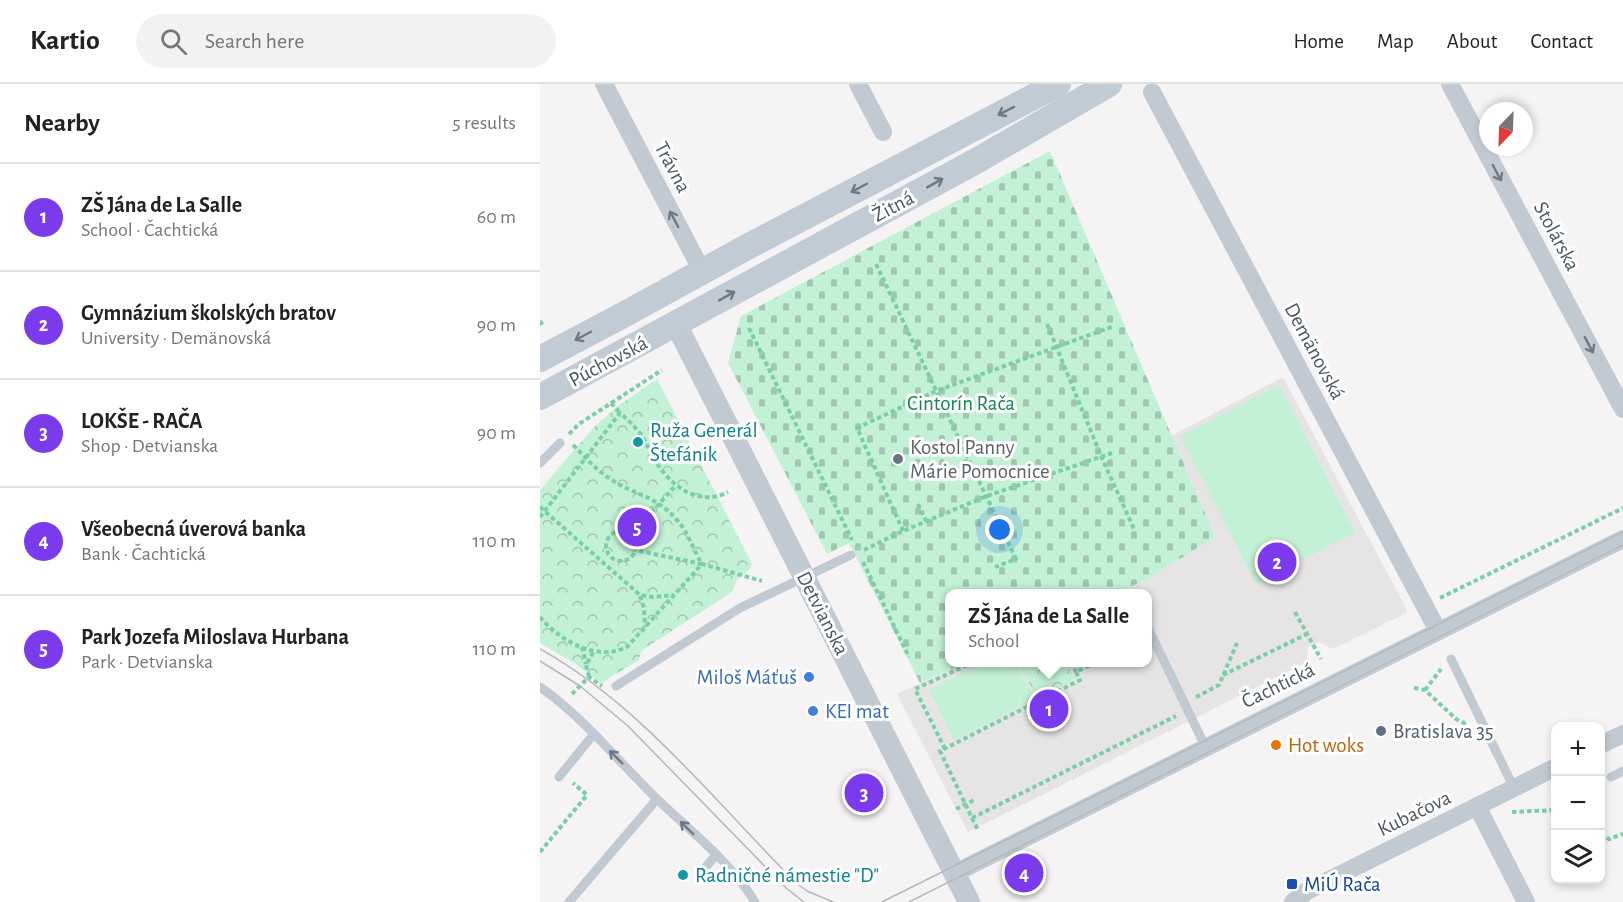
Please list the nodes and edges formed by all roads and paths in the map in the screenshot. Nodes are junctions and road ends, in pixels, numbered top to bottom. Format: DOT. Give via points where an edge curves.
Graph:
graph roads {
  1 [pos="604,84"];
  2 [pos="858,84"];
  3 [pos="1058,84"];
  4 [pos="1109,84"];
  5 [pos="1450,84"];
  6 [pos="1152,92"];
  7 [pos="883,132"];
  8 [pos="876,264"];
  9 [pos="702,271"];
  10 [pos="625,314"];
  11 [pos="676,324"];
  12 [pos="1047,324"];
  13 [pos="1114,326"];
  14 [pos="749,328"];
  15 [pos="1056,347"];
  16 [pos="540,358"];
  17 [pos="662,370"];
  18 [pos="936,391"];
  19 [pos="540,397"];
  20 [pos="610,403"];
  21 [pos="1623,409"];
  22 [pos="620,413"];
  23 [pos="560,443"];
  24 [pos="1112,453"];
  25 [pos="1101,456"];
  26 [pos="586,458"];
  27 [pos="540,463"];
  28 [pos="676,485"];
  29 [pos="728,492"];
  30 [pos="987,496"];
  31 [pos="659,504"];
  32 [pos="918,504"];
  33 [pos="540,507"];
  34 [pos="1623,508"];
  35 [pos="545,511"];
  36 [pos="540,517"];
  37 [pos="926,521"];
  38 [pos="903,531"];
  39 [pos="1135,531"];
  40 [pos="631,535"];
  41 [pos="1623,539"];
  42 [pos="635,549"];
  43 [pos="853,551"];
  44 [pos="611,557"];
  45 [pos="605,564"];
  46 [pos="702,564"];
  47 [pos="995,567"];
  48 [pos="804,576"];
  49 [pos="779,588"];
  50 [pos="640,595"];
  51 [pos="673,595"];
  52 [pos="1425,607"];
  53 [pos="1295,612"];
  54 [pos="540,617"];
  55 [pos="645,627"];
  56 [pos="1438,631"];
  57 [pos="1307,634"];
  58 [pos="1152,636"];
  59 [pos="1237,643"];
  60 [pos="582,647"];
  61 [pos="594,651"];
  62 [pos="909,657"];
  63 [pos="1321,659"];
  64 [pos="1451,659"];
  65 [pos="586,665"];
  66 [pos="965,667"];
  67 [pos="1073,667"];
  68 [pos="1087,667"];
  69 [pos="1439,671"];
  70 [pos="1076,672"];
  71 [pos="1223,675"];
  72 [pos="590,677"];
  73 [pos="616,686"];
  74 [pos="540,687"];
  75 [pos="1414,688"];
  76 [pos="1425,690"];
  77 [pos="569,697"];
  78 [pos="1185,706"];
  79 [pos="1479,716"];
  80 [pos="1623,734"];
  81 [pos="593,735"];
  82 [pos="1605,743"];
  83 [pos="1205,746"];
  84 [pos="945,748"];
  85 [pos="1551,770"];
  86 [pos="1623,771"];
  87 [pos="577,774"];
  88 [pos="559,777"];
  89 [pos="1611,777"];
  90 [pos="1514,788"];
  91 [pos="657,799"];
  92 [pos="976,799"];
  93 [pos="966,804"];
  94 [pos="1477,806"];
  95 [pos="956,809"];
  96 [pos="1551,810"];
  97 [pos="1508,813"];
  98 [pos="972,818"];
  99 [pos="978,830"];
  100 [pos="1623,834"];
  101 [pos="1605,837"];
  102 [pos="540,852"];
  103 [pos="716,855"];
  104 [pos="705,868"];
  105 [pos="955,873"];
  106 [pos="569,902"];
  107 [pos="755,902"];
  108 [pos="969,902"];
  109 [pos="1293,902"];
  110 [pos="1526,902"];
  9 -- 1 [label="street, Trávna, one-way"];
  2 -- 7 [label="street"];
  3 -- 9 [label="main road, Žitná, one-way"];
  11 -- 4 [label="main road, Žitná, one-way"];
  5 -- 21 [label="street, Stolárska, one-way"];
  6 -- 52 [label="street, Demänovská"];
  8 -- 18 [label="path"];
  9 -- 10 [label="main road, Púchovská"];
  9 -- 11 [label="main road"];
  10 -- 11 [label="main road, Púchovská"];
  10 -- 16 [label="main road, Púchovská, one-way"];
  11 -- 19 [label="main road, Púchovská"];
  11 -- 48 [label="street, Detvianska"];
  12 -- 15 [label="path"];
  13 -- 15 [label="path"];
  14 -- 43 [label="path"];
  15 -- 18 [label="path"];
  15 -- 25 [label="path"];
  17 -- 20 [label="path"];
  18 -- 30 [label="path"];
  18 -- 38 [label="path" via="857,428"];
  20 -- 22 [label="path"];
  20 -- 23 [label="path"];
  22 -- 26 [label="path"];
  22 -- 28 [label="path" via="639,432"];
  23 -- 27 [label="lane"];
  24 -- 25 [label="path"];
  25 -- 30 [label="path"];
  25 -- 39 [label="path"];
  26 -- 31 [label="path" via="614,482"];
  26 -- 35 [label="path"];
  28 -- 29 [label="path" via="705,497"];
  28 -- 31 [label="path"];
  30 -- 37 [label="path"];
  30 -- 47 [label="path" via="1016,559"];
  31 -- 40 [label="path"];
  31 -- 46 [label="path" via="682,526"];
  32 -- 37 [label="path"];
  33 -- 35 [label="path"];
  34 -- 52 [label="path"];
  35 -- 36 [label="path"];
  35 -- 45 [label="path"];
  37 -- 38 [label="path"];
  38 -- 62 [label="path" via="859,553"];
  40 -- 42 [label="path"];
  40 -- 44 [label="path" via="618,532 610,536 606,545"];
  41 -- 56 [label="street, Čachtická"];
  42 -- 44 [label="path" via="625,560"];
  42 -- 46 [label="path"];
  43 -- 48 [label="lane"];
  44 -- 45 [label="path"];
  45 -- 50 [label="path"];
  46 -- 49 [label="path"];
  46 -- 51 [label="path"];
  48 -- 49 [label="lane"];
  48 -- 105 [label="street, Detvianska"];
  49 -- 73 [label="lane"];
  50 -- 51 [label="path"];
  50 -- 55 [label="path"];
  51 -- 55 [label="path"];
  52 -- 56 [label="street, Demänovská"];
  53 -- 57 [label="path"];
  54 -- 60 [label="path" via="561,637"];
  55 -- 61 [label="path" via="616,653"];
  56 -- 83 [label="street, Čachtická"];
  57 -- 63 [label="path"];
  57 -- 71 [label="path"];
  58 -- 78 [label="lane"];
  59 -- 71 [label="path"];
  60 -- 61 [label="path"];
  60 -- 65 [label="path"];
  61 -- 65 [label="path"];
  64 -- 79 [label="lane"];
  65 -- 72 [label="path"];
  66 -- 84 [label="path" via="915,689"];
  67 -- 70 [label="path"];
  68 -- 70 [label="path"];
  69 -- 76 [label="path"];
  70 -- 84 [label="path" via="1080,680"];
  71 -- 78 [label="path" via="1219,685"];
  72 -- 73 [label="path" via="602,686"];
  72 -- 77 [label="path"];
  74 -- 81 [label="lane"];
  75 -- 76 [label="path"];
  76 -- 79 [label="path" via="1464,723"];
  78 -- 83 [label="lane"];
  78 -- 98 [label="path"];
  79 -- 90 [label="lane"];
  80 -- 82 [label="street"];
  81 -- 88 [label="lane"];
  91 -- 81 [label="lane, one-way"];
  83 -- 105 [label="street, Čachtická"];
  84 -- 93 [label="path" via="940,752"];
  85 -- 90 [label="street, Kubačova"];
  86 -- 89 [label="lane"];
  87 -- 102 [label="path" via="571,781 587,795"];
  90 -- 94 [label="street, Kubačova"];
  103 -- 91 [label="lane, one-way"];
  91 -- 106 [label="lane"];
  92 -- 93 [label="path"];
  93 -- 95 [label="path"];
  93 -- 98 [label="path"];
  94 -- 109 [label="street, Kubačova" via="1307,891"];
  94 -- 110 [label="street"];
  96 -- 97 [label="path"];
  98 -- 99 [label="path"];
  100 -- 101 [label="path"];
  103 -- 104 [label="lane"];
  103 -- 107 [label="lane"];
  105 -- 108 [label="street, Detvianska"];
}
